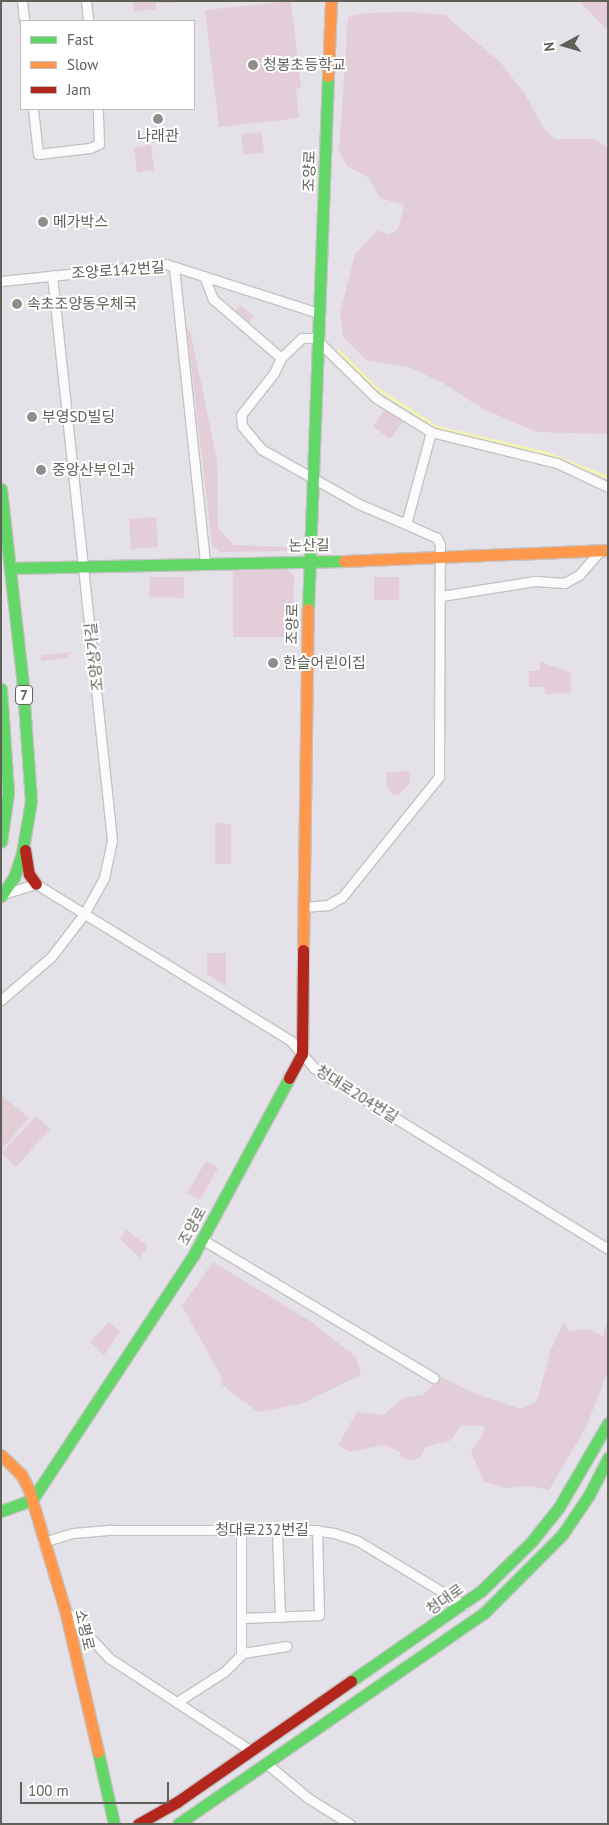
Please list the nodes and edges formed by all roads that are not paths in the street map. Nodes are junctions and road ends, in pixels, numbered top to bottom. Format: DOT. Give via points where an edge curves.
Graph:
graph roads {
  1 [pos="22,1"];
  2 [pos="86,1"];
  3 [pos="331,1"];
  4 [pos="24,20"];
  5 [pos="88,20"];
  6 [pos="33,110"];
  7 [pos="98,110"];
  8 [pos="174,267"];
  9 [pos="52,275"];
  10 [pos="204,276"];
  11 [pos="1,281"];
  12 [pos="319,313"];
  13 [pos="318,340"];
  14 [pos="281,358"];
  15 [pos="431,432"];
  16 [pos="311,477"];
  17 [pos="608,488"];
  18 [pos="1,489"];
  19 [pos="406,524"];
  20 [pos="604,550"];
  21 [pos="441,559"];
  22 [pos="309,560"];
  23 [pos="205,563"];
  24 [pos="84,566"];
  25 [pos="10,568"];
  26 [pos="441,596"];
  27 [pos="1,689"];
  28 [pos="1,842"];
  29 [pos="24,844"];
  30 [pos="36,884"];
  31 [pos="2,895"];
  32 [pos="304,907"];
  33 [pos="84,914"];
  34 [pos="1,1000"];
  35 [pos="302,1054"];
  36 [pos="203,1240"];
  37 [pos="607,1248"];
  38 [pos="434,1378"];
  39 [pos="608,1423"];
  40 [pos="1,1456"];
  41 [pos="608,1458"];
  42 [pos="586,1466"];
  43 [pos="600,1474"];
  44 [pos="32,1500"];
  45 [pos="1,1511"];
  46 [pos="241,1530"];
  47 [pos="277,1530"];
  48 [pos="317,1530"];
  49 [pos="44,1542"];
  50 [pos="464,1604"];
  51 [pos="65,1610"];
  52 [pos="280,1617"];
  53 [pos="242,1618"];
  54 [pos="286,1646"];
  55 [pos="241,1655"];
  56 [pos="177,1702"];
  57 [pos="251,1751"];
  58 [pos="266,1763"];
  59 [pos="114,1824"];
  60 [pos="138,1824"];
  61 [pos="178,1824"];
  62 [pos="350,1824"];
  1 -- 4 [label="street"];
  2 -- 5 [label="street"];
  3 -- 12 [label="street, 조양로"];
  6 -- 7 [label="street" via="38,154 99,144"];
  8 -- 9 [label="street, 조양로142번길" via="162,264"];
  8 -- 10 [label="street, 조양로142번길"];
  8 -- 23 [label="street"];
  9 -- 11 [label="street, 조양로142번길"];
  9 -- 24 [label="street, 조양상가길"];
  10 -- 12 [label="street, 조양로142번길"];
  10 -- 14 [label="street" via="213,299"];
  12 -- 13 [label="street, 조양로"];
  13 -- 14 [label="street" via="302,338"];
  13 -- 15 [label="street" via="376,398"];
  13 -- 16 [label="street, 조양로"];
  14 -- 16 [label="street" via="274,373 241,415 242,426 261,449"];
  15 -- 17 [label="street" via="557,463"];
  15 -- 19 [label="street"];
  16 -- 19 [label="street" via="371,510"];
  16 -- 22 [label="street, 조양로"];
  18 -- 25 [label="street, 7"];
  19 -- 21 [label="street" via="437,538"];
  20 -- 21 [label="street, 논산길"];
  20 -- 26 [label="street" via="579,575 564,583 535,581"];
  21 -- 22 [label="street, 논산길"];
  21 -- 26 [label="street"];
  22 -- 23 [label="street, 논산길"];
  22 -- 32 [label="street, 조양로"];
  23 -- 24 [label="street, 논산길"];
  24 -- 25 [label="street, 논산길"];
  24 -- 33 [label="street, 조양상가길" via="112,840 104,878"];
  25 -- 29 [label="street, 7" via="30,773 31,801"];
  26 -- 32 [label="street" via="438,781 342,897 328,904"];
  27 -- 28 [label="street, 7" via="8,794"];
  29 -- 30 [label="street" via="29,874"];
  29 -- 31 [label="street, 7" via="14,877"];
  30 -- 31 [label="street"];
  30 -- 33 [label="street, 청대로204번길"];
  32 -- 35 [label="street, 조양로"];
  33 -- 34 [label="street, 조양상가길" via="51,958"];
  33 -- 35 [label="street, 청대로204번길" via="290,1040"];
  35 -- 36 [label="street, 조양로"];
  35 -- 37 [label="street, 청대로204번길" via="314,1068"];
  36 -- 38 [label="street"];
  36 -- 44 [label="street, 조양로"];
  39 -- 42 [label="street, 청대로"];
  40 -- 44 [label="street, 소평로" via="26,1482"];
  41 -- 43 [label="street"];
  42 -- 43 [label="street"];
  42 -- 50 [label="street, 청대로" via="532,1540"];
  43 -- 58 [label="street" via="551,1548 484,1613"];
  44 -- 45 [label="street"];
  44 -- 49 [label="street, 소평로"];
  46 -- 47 [label="street, 청대로232번길"];
  46 -- 49 [label="street, 청대로232번길" via="111,1530 73,1533"];
  46 -- 53 [label="street"];
  47 -- 48 [label="street, 청대로232번길"];
  47 -- 52 [label="street"];
  48 -- 50 [label="street, 청대로232번길" via="358,1541"];
  48 -- 52 [label="street" via="319,1615"];
  49 -- 51 [label="street, 소평로"];
  50 -- 57 [label="street, 청대로"];
  51 -- 56 [label="street" via="109,1658"];
  51 -- 59 [label="street, 소평로"];
  52 -- 53 [label="street"];
  53 -- 55 [label="street"];
  54 -- 55 [label="street"];
  55 -- 56 [label="street" via="224,1672"];
  56 -- 57 [label="street"];
  57 -- 58 [label="street"];
  57 -- 60 [label="street, 청대로" via="177,1802"];
  58 -- 61 [label="street"];
  58 -- 62 [label="street" via="308,1798"];
}
